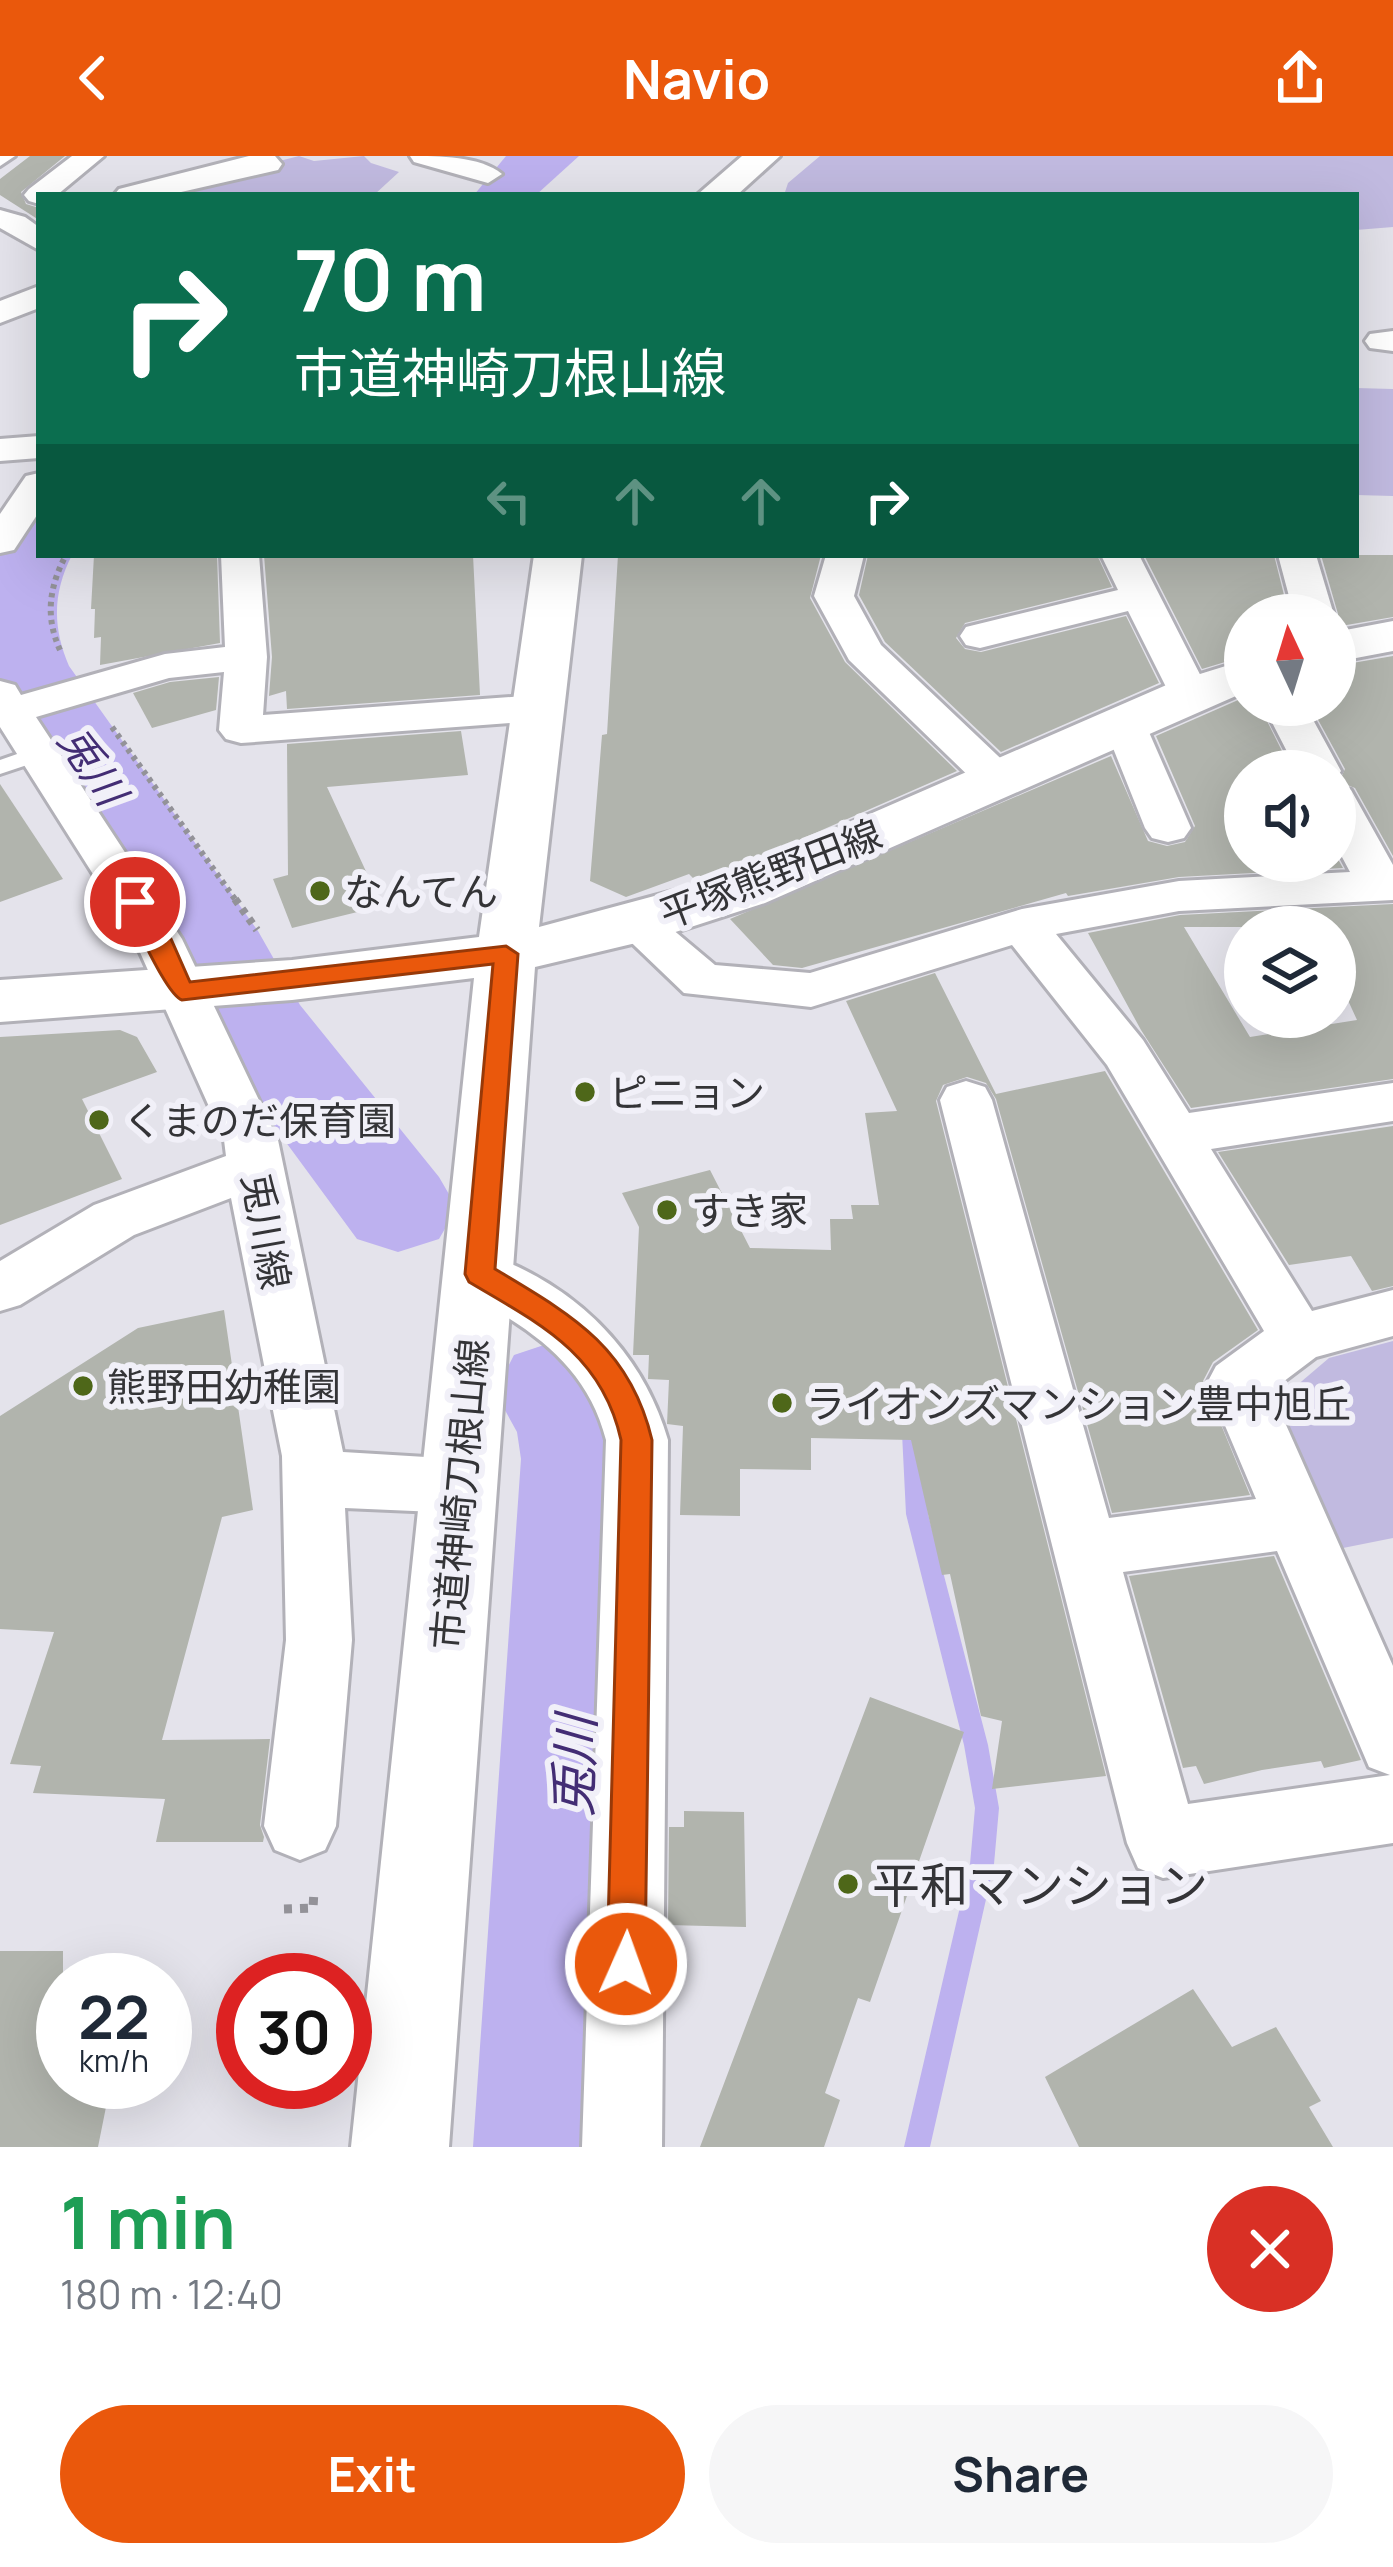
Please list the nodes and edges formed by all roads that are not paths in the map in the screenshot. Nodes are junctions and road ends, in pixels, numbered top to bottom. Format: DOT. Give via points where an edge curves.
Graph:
graph roads {
  1 [pos="90,156"];
  2 [pos="218,156"];
  3 [pos="424,156"];
  4 [pos="514,156"];
  5 [pos="763,156"];
  6 [pos="262,158"];
  7 [pos="478,184"];
  8 [pos="45,192"];
  9 [pos="142,192"];
  10 [pos="719,192"];
  11 [pos="36,198"];
  12 [pos="3,220"];
  13 [pos="36,239"];
  14 [pos="36,297"];
  15 [pos="0,314"];
  16 [pos="36,322"];
  17 [pos="36,447"];
  18 [pos="0,449"];
  19 [pos="36,488"];
  20 [pos="0,542"];
  21 [pos="240,558"];
  22 [pos="558,558"];
  23 [pos="844,558"];
  24 [pos="1122,558"];
  25 [pos="1298,558"];
  26 [pos="1307,594"];
  27 [pos="1142,596"];
  28 [pos="980,636"];
  29 [pos="1393,636"];
  30 [pos="1356,643"];
  31 [pos="246,657"];
  32 [pos="1224,682"];
  33 [pos="1189,694"];
  34 [pos="538,708"];
  35 [pos="34,716"];
  36 [pos="1124,723"];
  37 [pos="999,781"];
  38 [pos="1168,828"];
  39 [pos="1356,834"];
  40 [pos="1387,885"];
  41 [pos="636,924"];
  42 [pos="1022,925"];
  43 [pos="506,954"];
  44 [pos="195,990"];
  45 [pos="0,1001"];
  46 [pos="966,1100"];
  47 [pos="1393,1102"];
  48 [pos="1174,1136"];
  49 [pos="255,1167"];
  50 [pos="480,1274"];
  51 [pos="0,1289"];
  52 [pos="1393,1313"];
  53 [pos="1298,1338"];
  54 [pos="311,1459"];
  55 [pos="459,1486"];
  56 [pos="1294,1521"];
  57 [pos="1085,1549"];
  58 [pos="1390,1799"];
  59 [pos="307,1856"];
  60 [pos="400,2147"];
  61 [pos="622,2147"];
  1 -- 8 [label="street"];
  2 -- 6 [label="street"];
  3 -- 7 [label="street"];
  4 -- 7 [label="street"];
  5 -- 10 [label="street"];
  6 -- 9 [label="street" via="268,164"];
  11 -- 12 [label="street"];
  12 -- 13 [label="street"];
  14 -- 15 [label="street"];
  15 -- 16 [label="street"];
  17 -- 18 [label="street"];
  19 -- 20 [label="street"];
  21 -- 31 [label="street"];
  22 -- 34 [label="street, 市道神崎刀根山線"];
  23 -- 37 [label="street" via="834,596 864,651"];
  24 -- 27 [label="street"];
  25 -- 26 [label="street"];
  27 -- 28 [label="street"];
  27 -- 33 [label="street"];
  29 -- 30 [label="street"];
  31 -- 34 [label="street" via="241,730"];
  31 -- 35 [label="street" via="165,666"];
  32 -- 33 [label="street, 平塚熊野田線"];
  33 -- 36 [label="street, 平塚熊野田線"];
  34 -- 43 [label="street, 市道神崎刀根山線"];
  35 -- 44 [label="street, 兎川線" via="158,939"];
  36 -- 37 [label="street, 平塚熊野田線"];
  36 -- 38 [label="street"];
  37 -- 41 [label="street, 平塚熊野田線" via="745,890"];
  39 -- 40 [label="street"];
  40 -- 42 [label="street" via="1179,896"];
  41 -- 42 [label="street" via="702,981 811,989"];
  41 -- 43 [label="street, 平塚熊野田線"];
  42 -- 48 [label="street" via="1124,1053"];
  43 -- 44 [label="street, 平塚熊野田線"];
  43 -- 50 [label="street, 市道神崎刀根山線"];
  44 -- 45 [label="street"];
  44 -- 49 [label="street, 兎川線"];
  46 -- 57 [label="street"];
  47 -- 48 [label="street"];
  48 -- 53 [label="street"];
  49 -- 51 [label="street" via="114,1220"];
  49 -- 54 [label="street, 兎川線"];
  50 -- 55 [label="street, 市道神崎刀根山線"];
  50 -- 61 [label="street" via="557,1321 601,1360 628,1402 637,1440"];
  52 -- 53 [label="street"];
  53 -- 56 [label="street" via="1237,1383"];
  54 -- 55 [label="street" via="321,1475 338,1481"];
  54 -- 59 [label="street, 兎川線" via="319,1640"];
  55 -- 60 [label="street, 市道神崎刀根山線"];
  56 -- 57 [label="street"];
  56 -- 58 [label="street"];
  57 -- 58 [label="street" via="1163,1843"];
}
